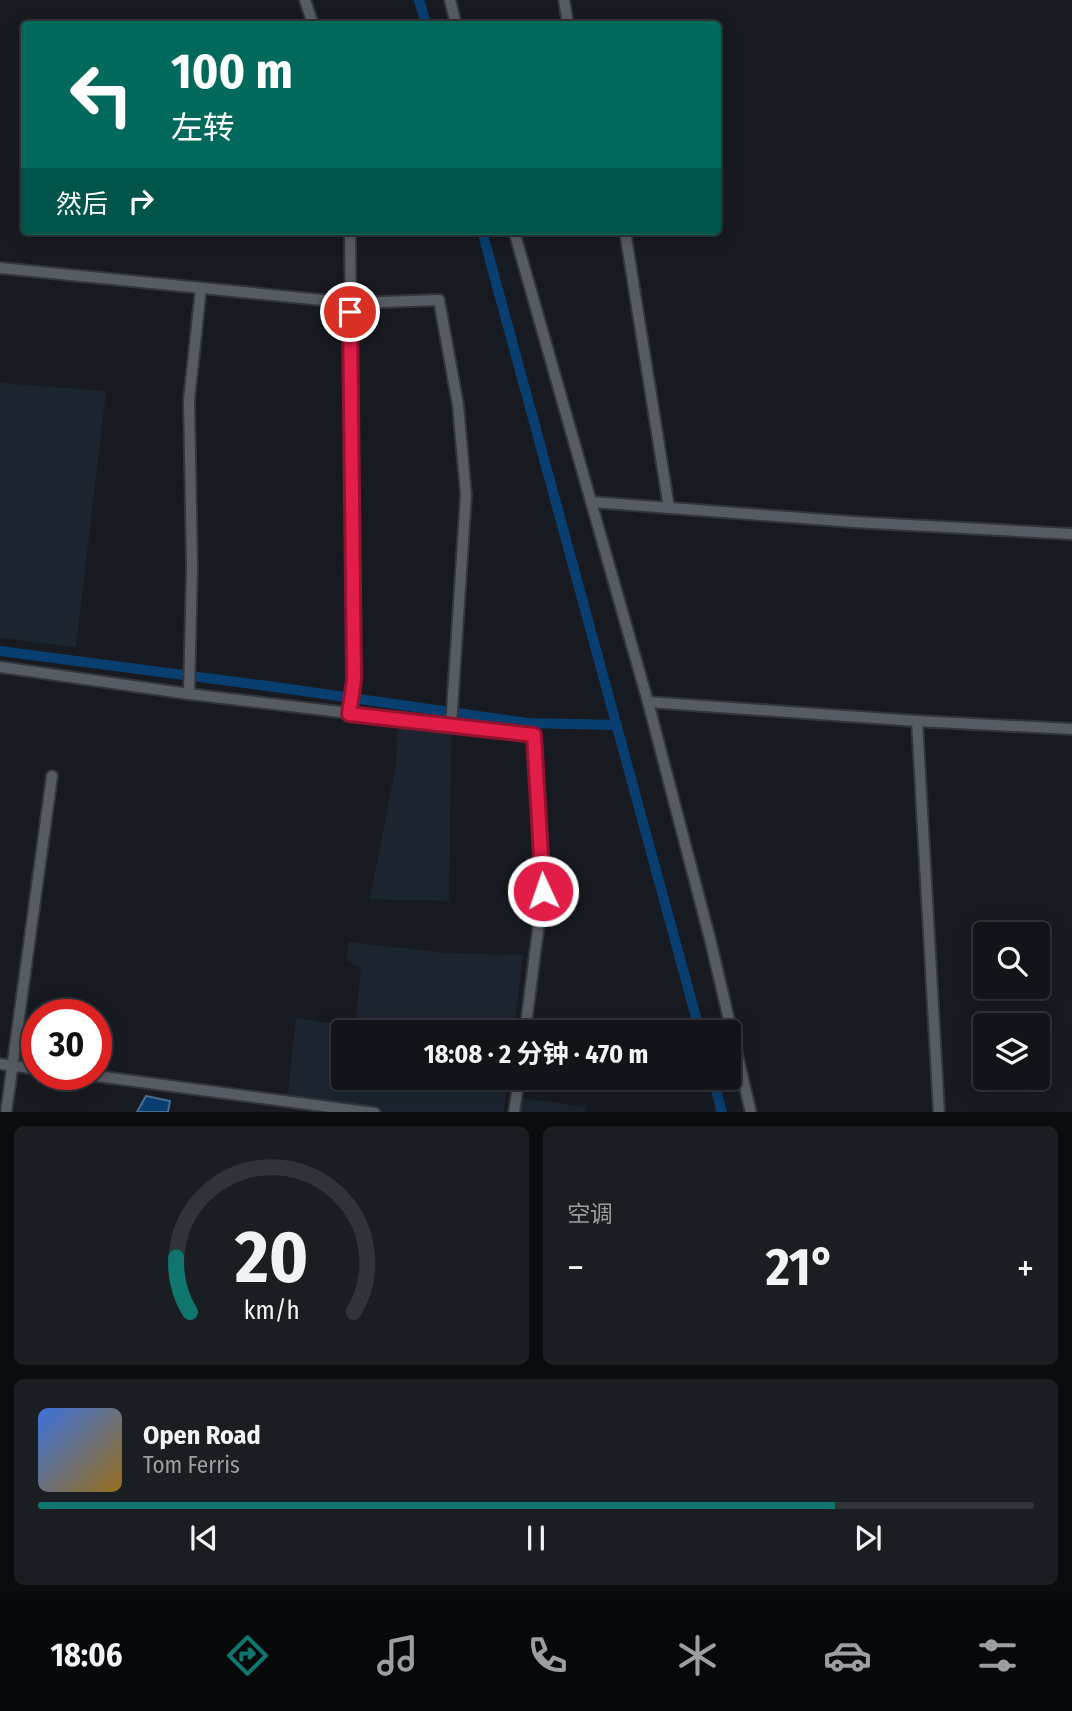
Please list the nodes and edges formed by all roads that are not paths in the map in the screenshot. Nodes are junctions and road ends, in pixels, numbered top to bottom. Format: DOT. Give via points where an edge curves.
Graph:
graph roads {
  1 [pos="305,0"];
  2 [pos="450,0"];
  3 [pos="564,0"];
  4 [pos="312,21"];
  5 [pos="455,21"];
  6 [pos="568,21"];
  7 [pos="350,235"];
  8 [pos="515,235"];
  9 [pos="626,235"];
  10 [pos="0,268"];
  11 [pos="201,288"];
  12 [pos="350,303"];
  13 [pos="592,502"];
  14 [pos="669,508"];
  15 [pos="1072,534"];
  16 [pos="0,667"];
  17 [pos="189,694"];
  18 [pos="648,702"];
  19 [pos="349,714"];
  20 [pos="917,721"];
  21 [pos="451,726"];
  22 [pos="1072,729"];
  23 [pos="52,776"];
  24 [pos="527,1020"];
  25 [pos="6,1065"];
  26 [pos="112,1079"];
  27 [pos="517,1090"];
  28 [pos="282,1107"];
  29 [pos="6,1112"];
  30 [pos="375,1112"];
  31 [pos="514,1112"];
  32 [pos="751,1112"];
  33 [pos="939,1112"];
  1 -- 4 [label="street"];
  2 -- 5 [label="street"];
  3 -- 6 [label="street"];
  7 -- 12 [label="street"];
  8 -- 13 [label="street"];
  9 -- 14 [label="street"];
  10 -- 11 [label="street"];
  11 -- 12 [label="street"];
  11 -- 17 [label="street" via="189,400"];
  12 -- 19 [label="street" via="354,680"];
  12 -- 21 [label="street" via="439,300 458,405 466,495"];
  13 -- 14 [label="street"];
  13 -- 18 [label="street"];
  14 -- 15 [label="street"];
  16 -- 17 [label="street"];
  17 -- 19 [label="street"];
  18 -- 20 [label="street"];
  18 -- 32 [label="street"];
  19 -- 21 [label="street"];
  20 -- 22 [label="street"];
  20 -- 33 [label="street"];
  21 -- 24 [label="street" via="534,735 543,891"];
  23 -- 25 [label="street"];
  25 -- 29 [label="street"];
  26 -- 28 [label="street"];
  27 -- 31 [label="street"];
  28 -- 30 [label="street"];
}
